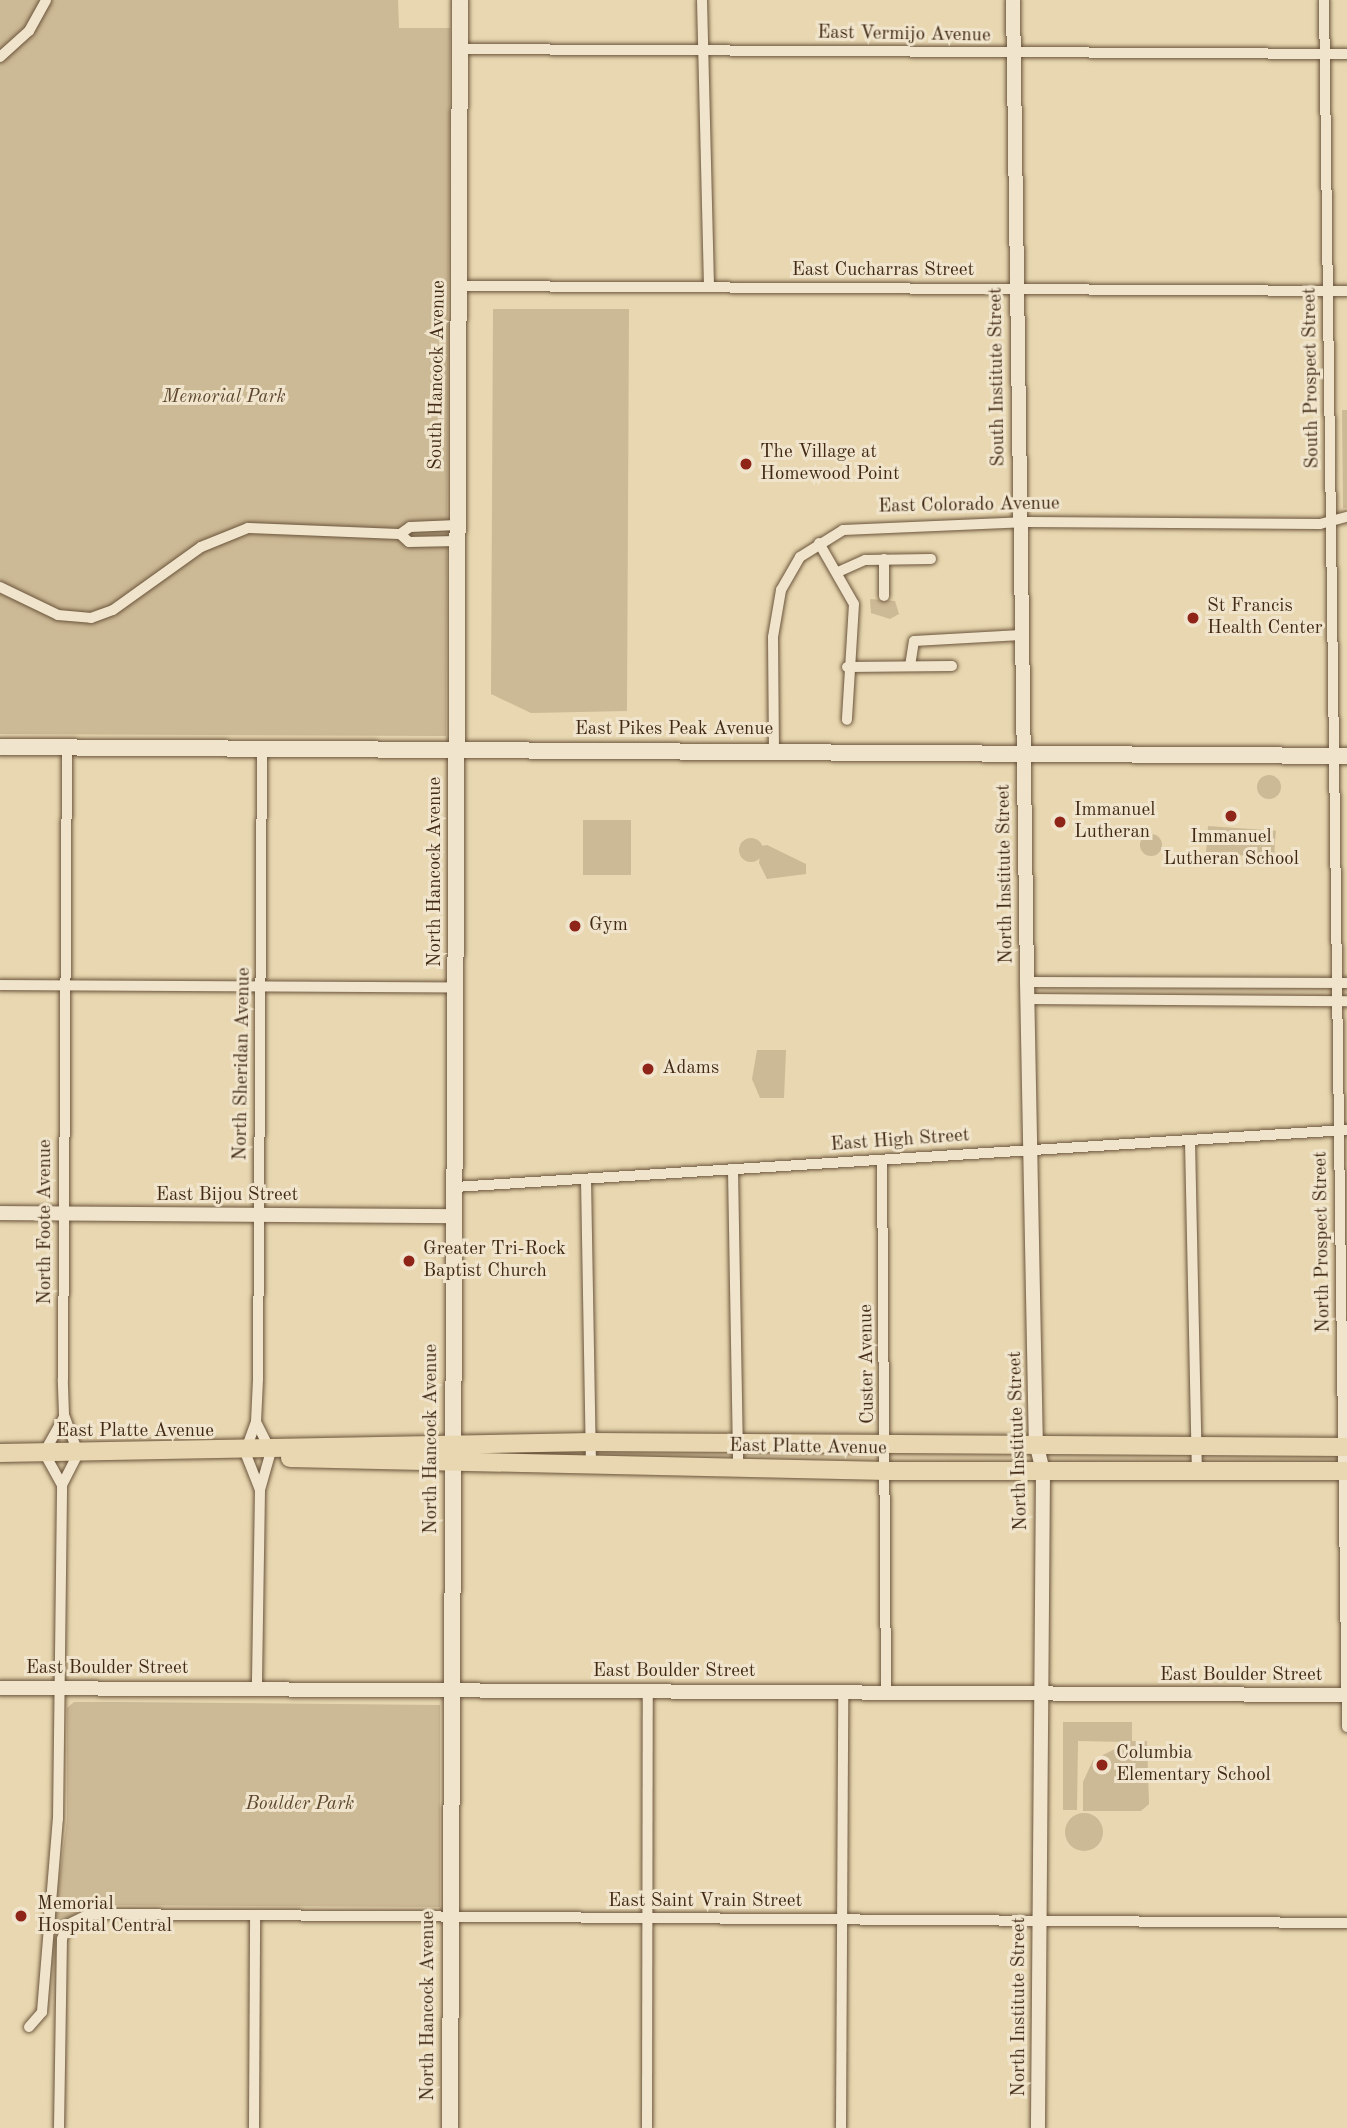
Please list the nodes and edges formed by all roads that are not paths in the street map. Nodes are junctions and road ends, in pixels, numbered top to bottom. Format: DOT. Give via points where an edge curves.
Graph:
graph roads {
  1 [pos="46,0"];
  2 [pos="460,0"];
  3 [pos="702,0"];
  4 [pos="1013,0"];
  5 [pos="1324,0"];
  6 [pos="460,49"];
  7 [pos="703,51"];
  8 [pos="1012,54"];
  9 [pos="1324,54"];
  10 [pos="1347,54"];
  11 [pos="0,57"];
  12 [pos="460,286"];
  13 [pos="709,287"];
  14 [pos="1016,289"];
  15 [pos="1328,291"];
  16 [pos="1347,291"];
  17 [pos="1347,517"];
  18 [pos="1333,520"];
  19 [pos="1020,524"];
  20 [pos="457,533"];
  21 [pos="819,543"];
  22 [pos="884,559"];
  23 [pos="931,559"];
  24 [pos="838,572"];
  25 [pos="0,587"];
  26 [pos="884,596"];
  27 [pos="1021,635"];
  28 [pos="909,666"];
  29 [pos="952,666"];
  30 [pos="848,667"];
  31 [pos="847,720"];
  32 [pos="0,747"];
  33 [pos="67,748"];
  34 [pos="262,749"];
  35 [pos="458,750"];
  36 [pos="774,752"];
  37 [pos="1023,753"];
  38 [pos="1340,756"];
  39 [pos="1027,982"];
  40 [pos="1342,983"];
  41 [pos="0,985"];
  42 [pos="65,986"];
  43 [pos="261,986"];
  44 [pos="456,987"];
  45 [pos="1028,999"];
  46 [pos="1342,1001"];
  47 [pos="1343,1131"];
  48 [pos="1190,1141"];
  49 [pos="1032,1150"];
  50 [pos="882,1160"];
  51 [pos="733,1170"];
  52 [pos="586,1180"];
  53 [pos="455,1187"];
  54 [pos="0,1213"];
  55 [pos="63,1213"];
  56 [pos="259,1216"];
  57 [pos="455,1216"];
  58 [pos="64,1415"];
  59 [pos="256,1422"];
  60 [pos="592,1442"];
  61 [pos="452,1443"];
  62 [pos="738,1443"];
  63 [pos="1036,1443"];
  64 [pos="1197,1444"];
  65 [pos="887,1445"];
  66 [pos="1345,1447"];
  67 [pos="271,1451"];
  68 [pos="245,1452"];
  69 [pos="0,1453"];
  70 [pos="44,1453"];
  71 [pos="78,1453"];
  72 [pos="452,1465"];
  73 [pos="591,1467"];
  74 [pos="738,1467"];
  75 [pos="887,1471"];
  76 [pos="1042,1471"];
  77 [pos="1197,1471"];
  78 [pos="1345,1471"];
  79 [pos="62,1485"];
  80 [pos="260,1490"];
  81 [pos="0,1688"];
  82 [pos="60,1688"];
  83 [pos="257,1689"];
  84 [pos="453,1690"];
  85 [pos="648,1692"];
  86 [pos="844,1693"];
  87 [pos="886,1693"];
  88 [pos="1041,1694"];
  89 [pos="1347,1695"];
  90 [pos="1347,1727"];
  91 [pos="255,1918"];
  92 [pos="451,1919"];
  93 [pos="647,1920"];
  94 [pos="843,1920"];
  95 [pos="1039,1922"];
  96 [pos="1347,1923"];
  97 [pos="29,2027"];
  98 [pos="59,2128"];
  99 [pos="254,2128"];
  100 [pos="450,2128"];
  101 [pos="647,2128"];
  102 [pos="841,2128"];
  103 [pos="1038,2128"];
  1 -- 11 [label="street" via="29,31"];
  2 -- 6 [label="main road, South Hancock Avenue"];
  3 -- 7 [label="street"];
  4 -- 8 [label="street, South Institute Street"];
  5 -- 9 [label="street, South Prospect Street"];
  6 -- 7 [label="street, East Vermijo Avenue"];
  6 -- 12 [label="main road, South Hancock Avenue"];
  7 -- 8 [label="street, East Vermijo Avenue"];
  7 -- 13 [label="street"];
  8 -- 9 [label="street, East Vermijo Avenue"];
  8 -- 14 [label="street, South Institute Street"];
  9 -- 10 [label="street, East Vermijo Avenue"];
  9 -- 15 [label="street, South Prospect Street"];
  12 -- 13 [label="street, East Cucharras Street"];
  12 -- 20 [label="main road, South Hancock Avenue"];
  13 -- 14 [label="street, East Cucharras Street"];
  14 -- 15 [label="street, East Cucharras Street"];
  14 -- 19 [label="street, South Institute Street"];
  15 -- 16 [label="street, East Cucharras Street"];
  15 -- 18 [label="street, South Prospect Street"];
  17 -- 18 [label="street, East Colorado Avenue"];
  18 -- 19 [label="street, East Colorado Avenue"];
  18 -- 38 [label="street, South Prospect Street"];
  19 -- 21 [label="street, East Colorado Avenue" via="866,525"];
  19 -- 27 [label="street, South Institute Street"];
  20 -- 25 [label="street" via="409,542 400,534 248,528 201,547 113,610 91,618 58,615"];
  20 -- 35 [label="main road, South Hancock Avenue"];
  21 -- 24 [label="street"];
  21 -- 36 [label="street, East Colorado Avenue" via="792,567 776,603"];
  22 -- 23 [label="street"];
  22 -- 24 [label="street"];
  22 -- 26 [label="street"];
  24 -- 30 [label="street" via="854,604"];
  27 -- 28 [label="street" via="914,640"];
  27 -- 37 [label="street, South Institute Street"];
  28 -- 29 [label="street"];
  28 -- 30 [label="street"];
  30 -- 31 [label="street"];
  32 -- 33 [label="main road, East Pikes Peak Avenue"];
  33 -- 34 [label="main road, East Pikes Peak Avenue"];
  33 -- 42 [label="street, North Foote Avenue"];
  34 -- 35 [label="main road, East Pikes Peak Avenue"];
  34 -- 43 [label="street, North Sheridan Avenue"];
  35 -- 36 [label="main road, East Pikes Peak Avenue"];
  35 -- 44 [label="main road, North Hancock Avenue"];
  36 -- 37 [label="main road, East Pikes Peak Avenue"];
  37 -- 38 [label="main road, East Pikes Peak Avenue"];
  37 -- 39 [label="street, North Institute Street"];
  38 -- 40 [label="street, North Prospect Street"];
  39 -- 40 [label="street"];
  39 -- 45 [label="street, North Institute Street"];
  40 -- 46 [label="street, North Prospect Street"];
  41 -- 42 [label="street"];
  42 -- 43 [label="street"];
  42 -- 55 [label="street, North Foote Avenue"];
  43 -- 44 [label="street"];
  43 -- 56 [label="street, North Sheridan Avenue"];
  44 -- 53 [label="main road, North Hancock Avenue"];
  45 -- 46 [label="street"];
  45 -- 49 [label="street, North Institute Street"];
  46 -- 47 [label="street, North Prospect Street"];
  47 -- 48 [label="street, East High Street"];
  47 -- 66 [label="street, North Prospect Street"];
  48 -- 49 [label="street, East High Street"];
  48 -- 64 [label="street"];
  49 -- 50 [label="street, East High Street"];
  49 -- 63 [label="street, North Institute Street"];
  50 -- 51 [label="street, East High Street"];
  50 -- 65 [label="street, Custer Avenue"];
  51 -- 52 [label="street, East High Street"];
  51 -- 62 [label="street"];
  52 -- 53 [label="street, East High Street"];
  52 -- 60 [label="street"];
  53 -- 57 [label="main road, North Hancock Avenue"];
  54 -- 55 [label="street, East Bijou Street"];
  55 -- 56 [label="street, East Bijou Street"];
  55 -- 58 [label="street, North Foote Avenue"];
  56 -- 57 [label="street, East Bijou Street"];
  56 -- 59 [label="street, North Sheridan Avenue"];
  57 -- 61 [label="main road, North Hancock Avenue"];
  58 -- 70 [label="street"];
  58 -- 71 [label="street, North Foote Avenue"];
  59 -- 67 [label="street, North Sheridan Avenue"];
  59 -- 68 [label="street, North Sheridan Avenue"];
  60 -- 61 [label="main road, East Platte Avenue"];
  60 -- 62 [label="main road, East Platte Avenue"];
  60 -- 73 [label="street"];
  61 -- 67 [label="main road, East Platte Avenue"];
  61 -- 72 [label="main road, North Hancock Avenue"];
  62 -- 65 [label="main road, East Platte Avenue"];
  62 -- 74 [label="street"];
  63 -- 64 [label="main road, East Platte Avenue"];
  63 -- 65 [label="main road, East Platte Avenue"];
  63 -- 76 [label="street, North Institute Street"];
  64 -- 66 [label="main road, East Platte Avenue"];
  64 -- 77 [label="street"];
  65 -- 75 [label="street, Custer Avenue"];
  66 -- 78 [label="street, North Prospect Street"];
  67 -- 68 [label="main road, East Platte Avenue"];
  67 -- 72 [label="main road, East Platte Avenue" via="283,1458"];
  67 -- 80 [label="street"];
  68 -- 71 [label="main road, East Platte Avenue"];
  68 -- 80 [label="street"];
  69 -- 70 [label="main road, East Platte Avenue"];
  70 -- 71 [label="main road, East Platte Avenue"];
  70 -- 79 [label="street"];
  71 -- 79 [label="street"];
  72 -- 73 [label="main road, East Platte Avenue"];
  72 -- 84 [label="main road, North Hancock Avenue"];
  73 -- 74 [label="main road, East Platte Avenue"];
  74 -- 75 [label="main road, East Platte Avenue"];
  75 -- 76 [label="main road, East Platte Avenue"];
  75 -- 87 [label="street, Custer Avenue"];
  76 -- 77 [label="main road, East Platte Avenue"];
  76 -- 88 [label="street, North Institute Street"];
  77 -- 78 [label="main road, East Platte Avenue"];
  78 -- 89 [label="street, North Prospect Street"];
  79 -- 82 [label="street"];
  80 -- 83 [label="street"];
  81 -- 82 [label="street, East Boulder Street"];
  82 -- 83 [label="street, East Boulder Street"];
  82 -- 97 [label="street" via="43,2003"];
  83 -- 84 [label="street, East Boulder Street"];
  84 -- 85 [label="street, East Boulder Street"];
  84 -- 92 [label="main road, North Hancock Avenue"];
  85 -- 86 [label="street, East Boulder Street"];
  85 -- 93 [label="street"];
  86 -- 87 [label="street, East Boulder Street"];
  86 -- 94 [label="street"];
  87 -- 88 [label="street, East Boulder Street"];
  88 -- 89 [label="street, East Boulder Street"];
  88 -- 95 [label="street, North Institute Street"];
  89 -- 90 [label="street, North Prospect Street"];
  91 -- 92 [label="street, East Saint Vrain Street"];
  91 -- 98 [label="street, East Saint Vrain Street" via="90,1914 67,1925"];
  91 -- 99 [label="street"];
  92 -- 93 [label="street, East Saint Vrain Street"];
  92 -- 100 [label="main road, North Hancock Avenue"];
  93 -- 94 [label="street, East Saint Vrain Street"];
  93 -- 101 [label="street"];
  94 -- 95 [label="street, East Saint Vrain Street"];
  94 -- 102 [label="street"];
  95 -- 96 [label="street, East Saint Vrain Street"];
  95 -- 103 [label="street, North Institute Street"];
}
